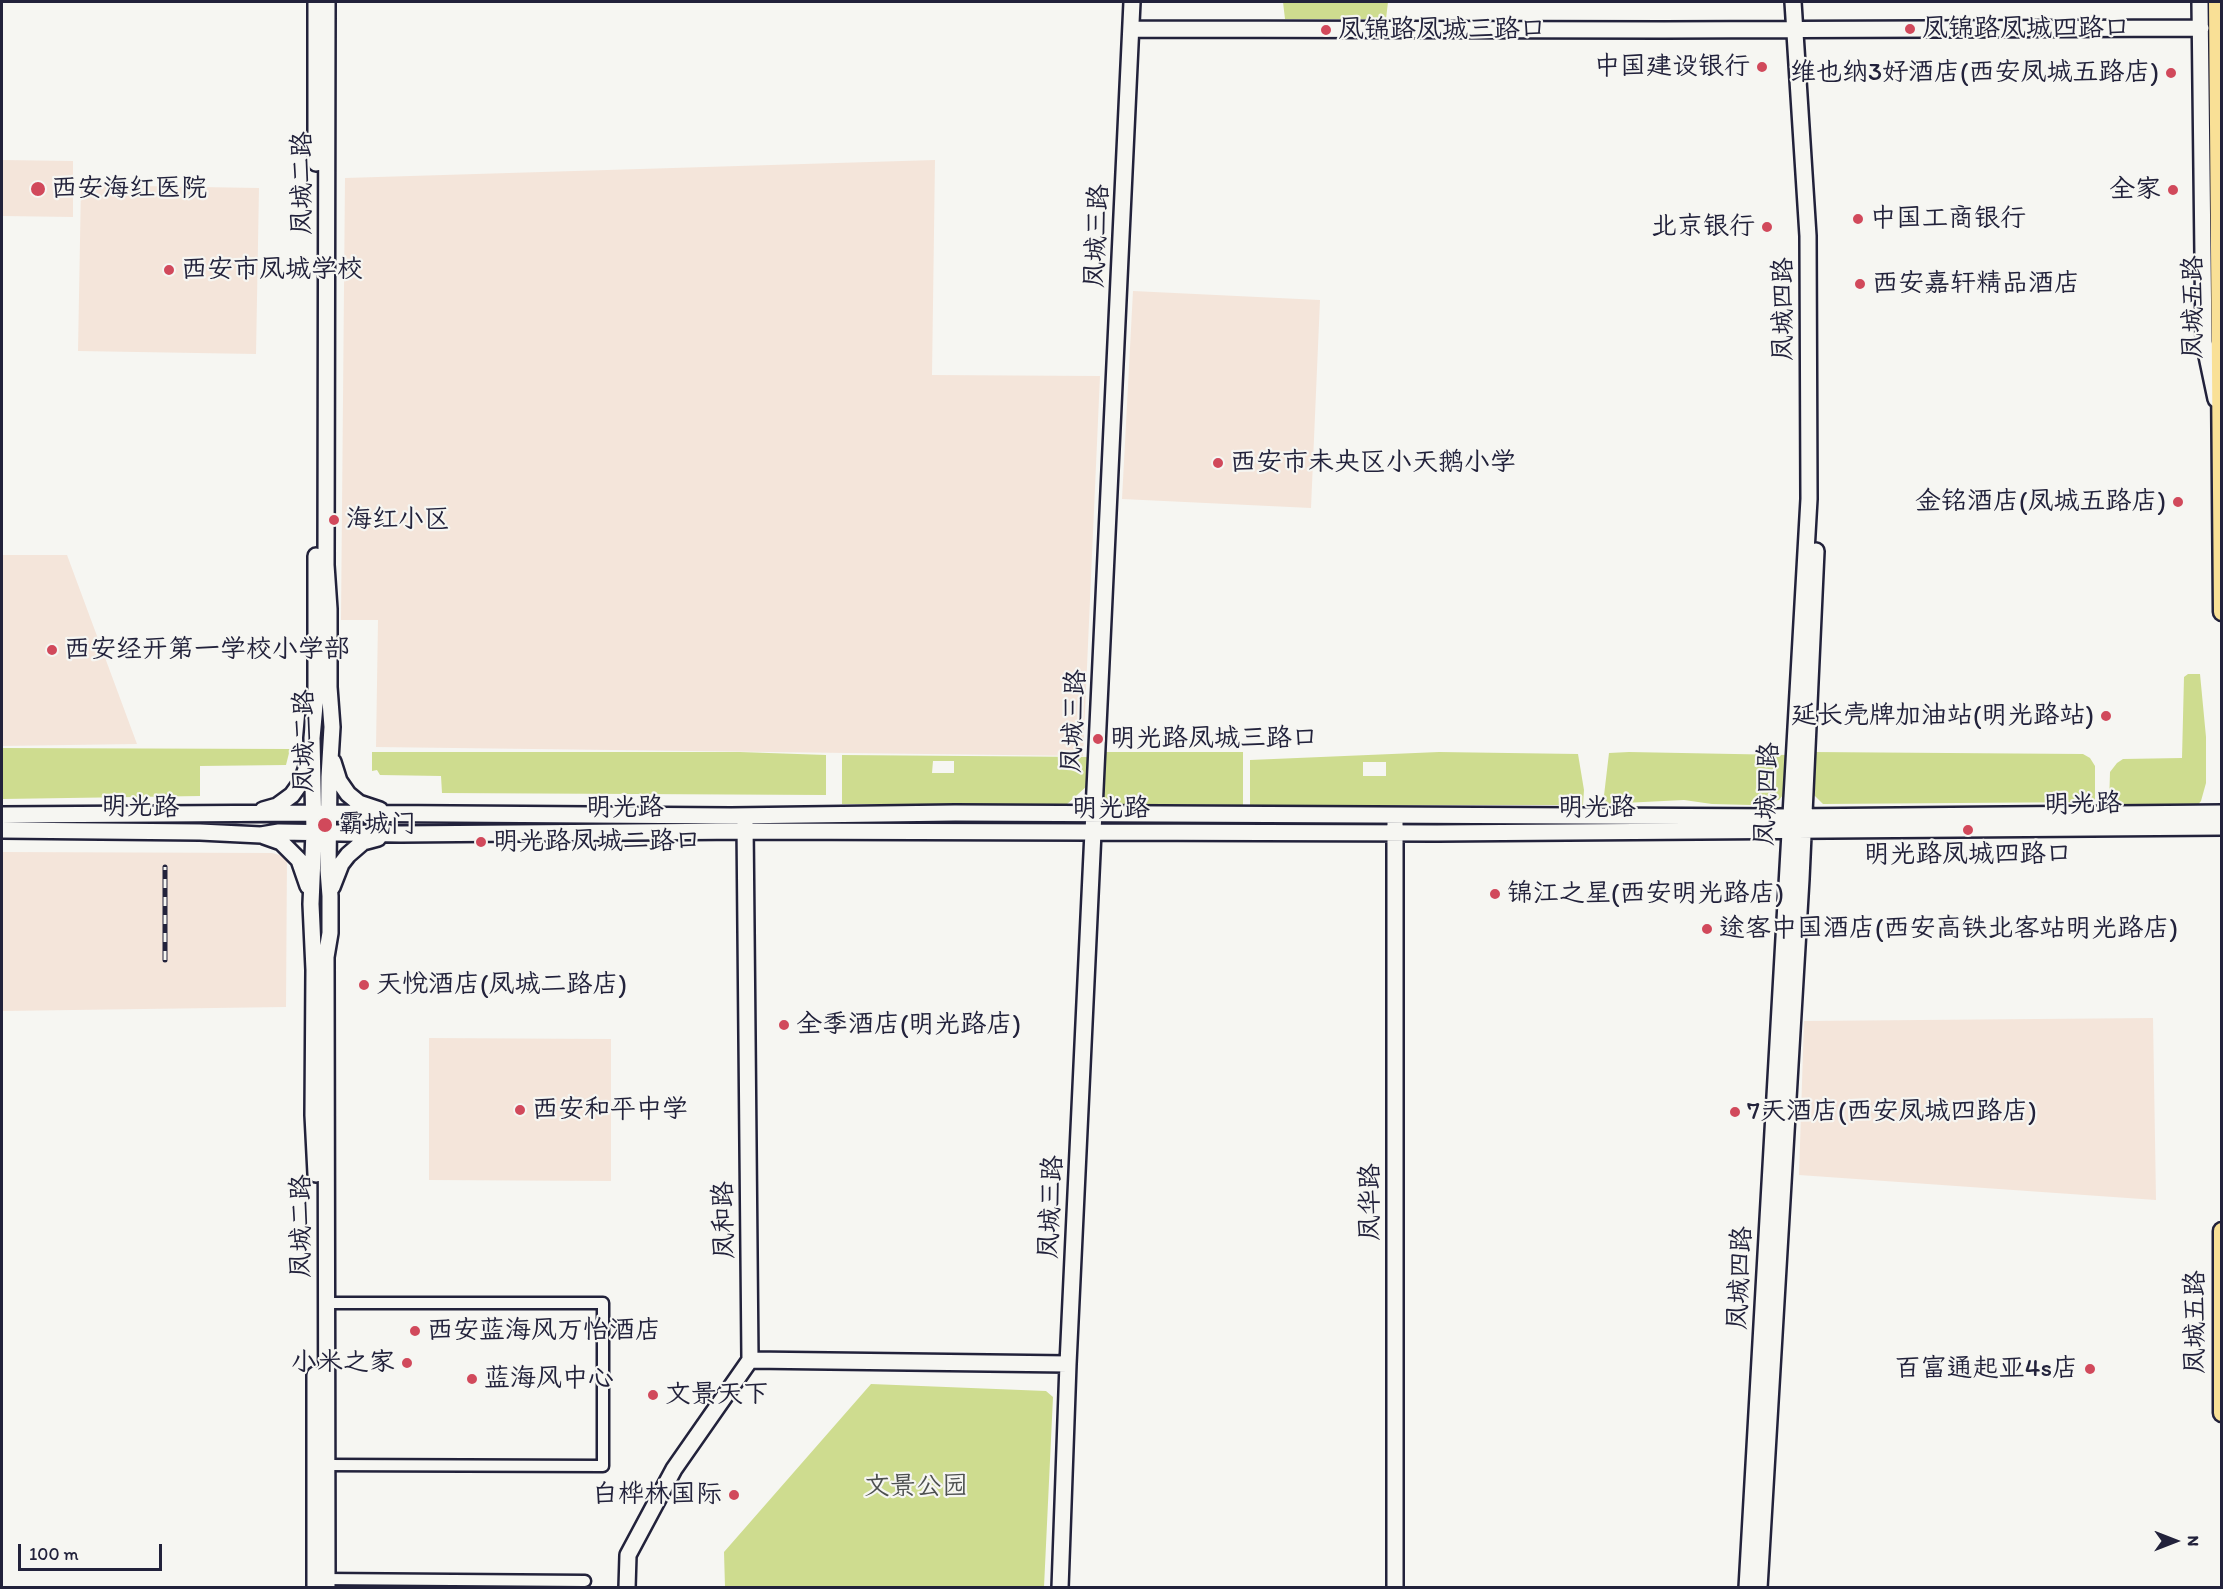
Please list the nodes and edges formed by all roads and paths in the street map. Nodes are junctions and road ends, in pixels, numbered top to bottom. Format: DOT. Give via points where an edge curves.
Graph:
graph roads {
  1 [pos="316,2"];
  2 [pos="327,2"];
  3 [pos="1132,2"];
  4 [pos="1793,2"];
  5 [pos="1803,2"];
  6 [pos="2200,2"];
  7 [pos="2217,2"];
  8 [pos="2200,28"];
  9 [pos="1131,29"];
  10 [pos="1800,30"];
  11 [pos="2220,418"];
  12 [pos="2222,612"];
  13 [pos="332,746"];
  14 [pos="312,752"];
  15 [pos="321,813"];
  16 [pos="2222,813"];
  17 [pos="247,814"];
  18 [pos="1095,814"];
  19 [pos="2,815"];
  20 [pos="400,815"];
  21 [pos="1395,816"];
  22 [pos="745,824"];
  23 [pos="1796,824"];
  24 [pos="2222,827"];
  25 [pos="2,830"];
  26 [pos="1396,832"];
  27 [pos="321,833"];
  28 [pos="1094,833"];
  29 [pos="400,834"];
  30 [pos="261,835"];
  31 [pos="330,896"];
  32 [pos="311,904"];
  33 [pos="2222,1232"];
  34 [pos="325,1303"];
  35 [pos="750,1360"];
  36 [pos="1068,1364"];
  37 [pos="2221,1369"];
  38 [pos="2222,1413"];
  39 [pos="326,1465"];
  40 [pos="585,1581"];
  41 [pos="321,1583"];
  42 [pos="627,1587"];
  43 [pos="1060,1587"];
  44 [pos="1395,1587"];
  45 [pos="1747,1587"];
  46 [pos="1759,1587"];
  1 -- 14 [label="main road, 凤城二路" via="316,694"];
  2 -- 13 [label="main road, 凤城二路" via="326,565"];
  3 -- 9 [label="main road, 凤城三路"];
  4 -- 10 [label="main road, 凤城四路"];
  5 -- 10 [label="main road, 凤城四路"];
  6 -- 8 [label="main road"];
  7 -- 11 [label="main road, 凤城五路"];
  8 -- 10 [label="main road"];
  8 -- 11 [label="main road" via="2204,342"];
  9 -- 10 [label="main road"];
  9 -- 18 [label="main road, 凤城三路"];
  10 -- 23 [label="main road, 凤城四路" via="1817,230 1819,499"];
  11 -- 12 [label="main road, 凤城五路"];
  13 -- 15 [label="main road, 凤城二路"];
  13 -- 20 [label="main road" via="336,773 348,794 368,807"];
  14 -- 15 [label="main road, 凤城二路"];
  14 -- 17 [label="main road" via="302,781 292,795 277,806"];
  15 -- 17 [label="main road, 明光路"];
  15 -- 20 [label="main road, 明光路"];
  15 -- 27 [label="main road, 凤城二路"];
  16 -- 23 [label="main road, 明光路"];
  17 -- 19 [label="main road, 明光路"];
  18 -- 21 [label="main road, 明光路"];
  18 -- 22 [label="main road, 明光路"];
  18 -- 28 [label="main road, 凤城三路"];
  20 -- 22 [label="main road, 明光路"];
  21 -- 23 [label="main road, 明光路"];
  21 -- 26 [label="main road, 凤华路"];
  22 -- 28 [label="main road, 明光路"];
  22 -- 29 [label="main road, 明光路"];
  22 -- 35 [label="main road, 凤和路"];
  23 -- 24 [label="main road, 明光路"];
  23 -- 26 [label="main road, 明光路"];
  23 -- 45 [label="main road, 凤城四路" via="1788,892"];
  23 -- 46 [label="main road, 凤城四路"];
  25 -- 30 [label="main road, 明光路"];
  26 -- 28 [label="main road, 明光路"];
  26 -- 44 [label="main road, 凤华路"];
  27 -- 29 [label="main road, 明光路"];
  27 -- 30 [label="main road, 明光路"];
  27 -- 31 [label="main road, 凤城二路"];
  27 -- 32 [label="main road, 凤城二路"];
  28 -- 36 [label="main road, 凤城三路"];
  29 -- 31 [label="main road" via="373,838 354,849 340,864"];
  30 -- 32 [label="main road" via="281,842 299,860"];
  31 -- 34 [label="main road, 凤城二路" via="326,957"];
  32 -- 41 [label="main road, 凤城二路"];
  33 -- 37 [label="main road, 凤城五路"];
  34 -- 39 [label="main road, 凤城二路"];
  34 -- 39 [label="street" via="603,1304 603,1466"];
  35 -- 36 [label="main road"];
  35 -- 42 [label="main road" via="674,1469 628,1555"];
  36 -- 43 [label="main road, 凤城三路"];
  37 -- 38 [label="main road, 凤城五路"];
  39 -- 41 [label="main road, 凤城二路"];
  40 -- 41 [label="street"];
}
